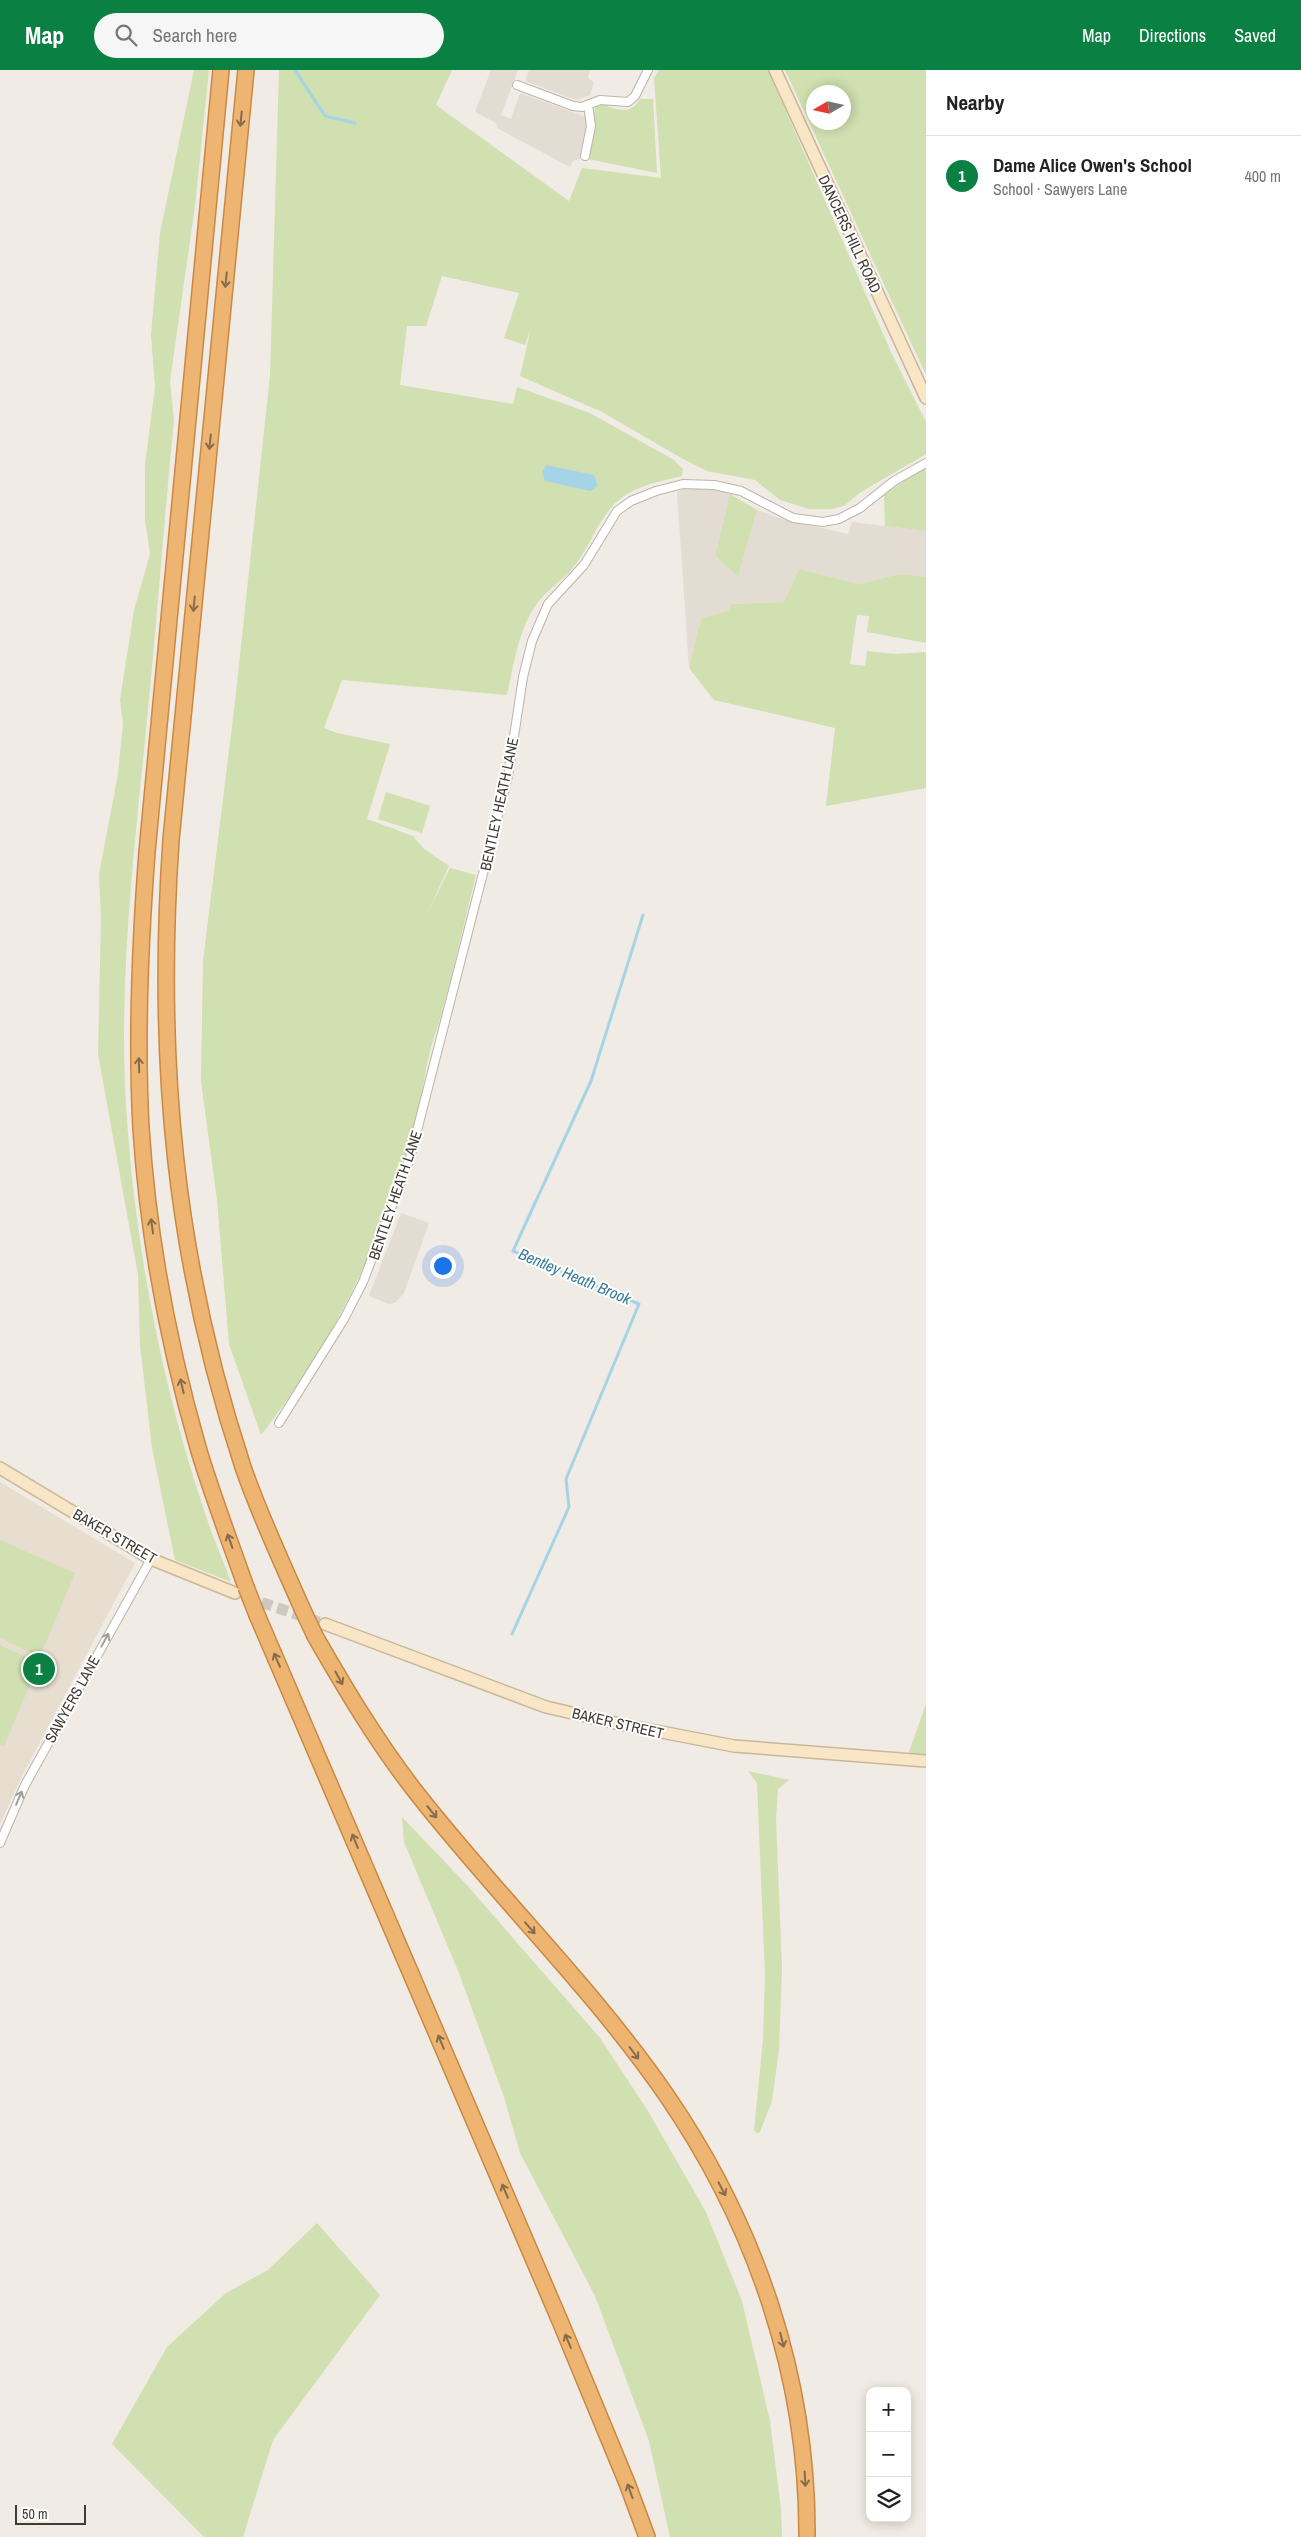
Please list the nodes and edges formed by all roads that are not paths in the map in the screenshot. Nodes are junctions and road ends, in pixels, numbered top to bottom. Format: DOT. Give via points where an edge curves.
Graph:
graph roads {
  1 [pos="221,70"];
  2 [pos="246,70"];
  3 [pos="775,70"];
  4 [pos="646,73"];
  5 [pos="517,85"];
  6 [pos="588,105"];
  7 [pos="585,156"];
  8 [pos="926,398"];
  9 [pos="926,463"];
  10 [pos="278,1423"];
  11 [pos="0,1468"];
  12 [pos="151,1559"];
  13 [pos="241,1590"];
  14 [pos="320,1630"];
  15 [pos="926,1761"];
  16 [pos="0,1843"];
  17 [pos="647,2537"];
  18 [pos="807,2537"];
  13 -- 1 [label="highway, one-way" via="199,1451 172,1344 150,1215 139,1068 139,962 147,852"];
  2 -- 14 [label="highway, one-way, bridge" via="171,840 165,965 167,1065 184,1227 217,1380 244,1468 301,1606"];
  3 -- 8 [label="street, DANCERS HILL ROAD"];
  4 -- 6 [label="street" via="635,96 628,102 600,100"];
  5 -- 6 [label="street" via="573,106"];
  6 -- 7 [label="street" via="591,126"];
  9 -- 10 [label="street, BENTLEY HEATH LANE" via="894,481 860,508 839,519 823,522 793,518 741,491 714,485 683,484 656,491 631,501 617,511 584,565 548,604 532,641 508,776 410,1158 363,1282 344,1319"];
  11 -- 12 [label="street, BAKER STREET"];
  12 -- 13 [label="street, BAKER STREET"];
  16 -- 12 [label="street, SAWYERS LANE, one-way" via="24,1784"];
  17 -- 13 [label="highway, one-way, bridge" via="560,2320 257,1615"];
  14 -- 15 [label="street, BAKER STREET" via="546,1707 620,1724 734,1746"];
  14 -- 18 [label="highway, one-way" via="352,1701 408,1782 602,2010 666,2095 703,2152 738,2218 779,2328 800,2431"];
}
